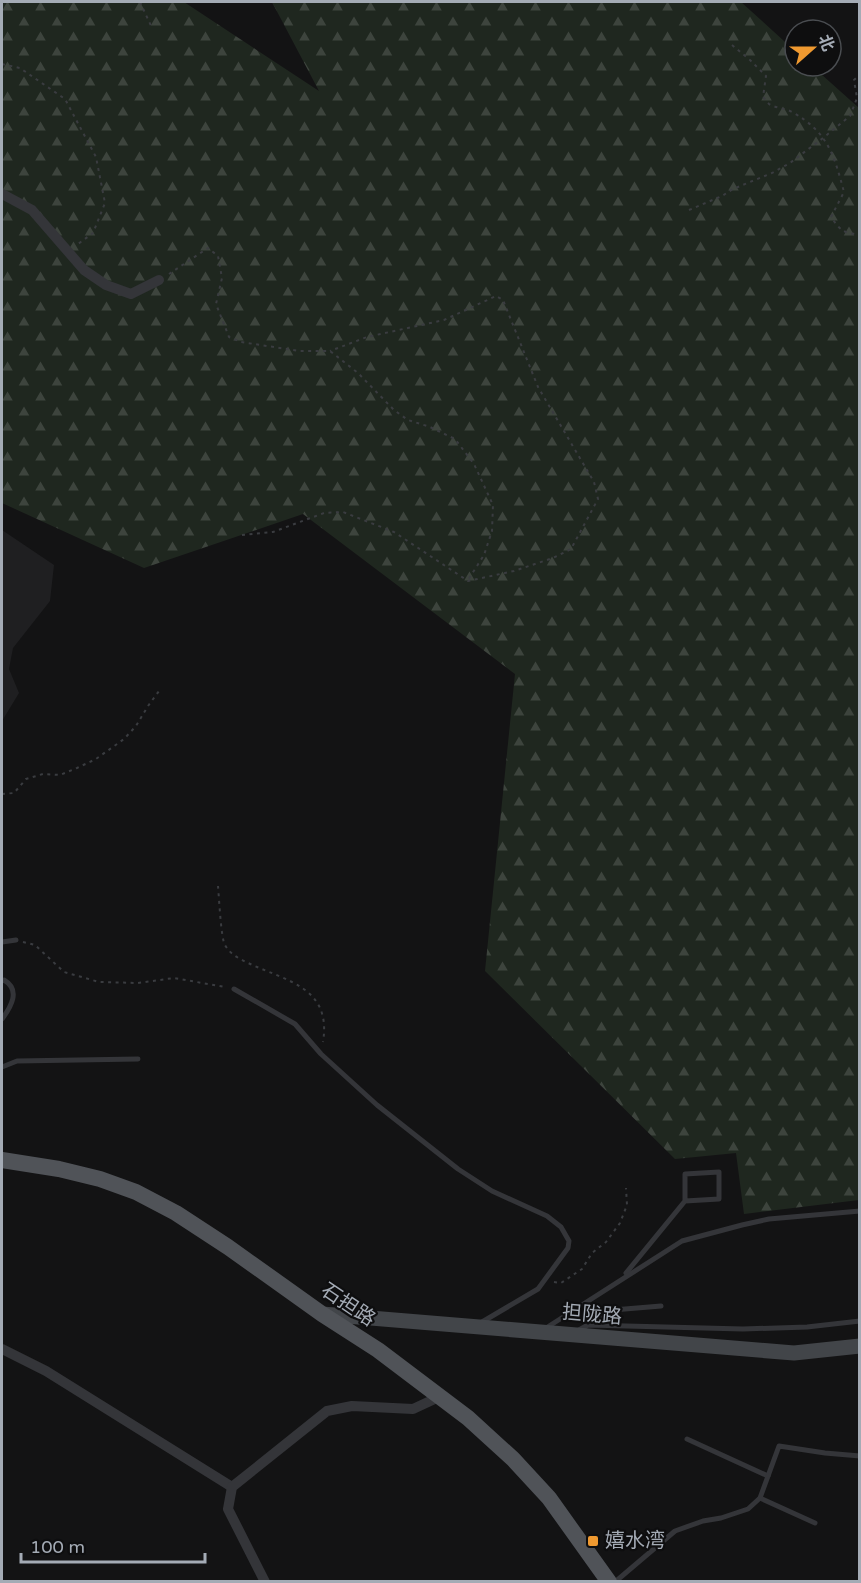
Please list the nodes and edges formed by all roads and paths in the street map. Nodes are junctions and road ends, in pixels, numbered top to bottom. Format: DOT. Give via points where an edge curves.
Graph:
graph roads {
  1 [pos="140,2"];
  2 [pos="152,28"];
  3 [pos="732,45"];
  4 [pos="2,64"];
  5 [pos="860,74"];
  6 [pos="823,138"];
  7 [pos="2,194"];
  8 [pos="689,210"];
  9 [pos="860,234"];
  10 [pos="68,251"];
  11 [pos="159,280"];
  12 [pos="330,351"];
  13 [pos="243,535"];
  14 [pos="468,581"];
  15 [pos="159,691"];
  16 [pos="2,794"];
  17 [pos="218,886"];
  18 [pos="16,940"];
  19 [pos="2,942"];
  20 [pos="2,981"];
  21 [pos="234,989"];
  22 [pos="2,1019"];
  23 [pos="321,1054"];
  24 [pos="138,1059"];
  25 [pos="2,1067"];
  26 [pos="2,1160"];
  27 [pos="626,1188"];
  28 [pos="685,1201"];
  29 [pos="860,1211"];
  30 [pos="621,1279"];
  31 [pos="543,1282"];
  32 [pos="661,1306"];
  33 [pos="322,1314"];
  34 [pos="860,1321"];
  35 [pos="588,1325"];
  36 [pos="475,1326"];
  37 [pos="539,1332"];
  38 [pos="571,1334"];
  39 [pos="860,1346"];
  40 [pos="2,1348"];
  41 [pos="441,1396"];
  42 [pos="687,1439"];
  43 [pos="860,1456"];
  44 [pos="768,1476"];
  45 [pos="232,1487"];
  46 [pos="760,1498"];
  47 [pos="815,1523"];
  48 [pos="265,1581"];
  49 [pos="609,1581"];
  50 [pos="615,1581"];
  1 -- 2 [label="path"];
  3 -- 6 [label="path" via="766,76 763,97 770,105 803,118"];
  4 -- 10 [label="path" via="20,69 65,99 96,157 105,203 93,233"];
  5 -- 6 [label="path" via="854,80 857,98 850,116"];
  6 -- 8 [label="path" via="772,173"];
  6 -- 9 [label="path" via="836,161 844,192 831,218 839,228"];
  7 -- 10 [label="street" via="32,210"];
  10 -- 11 [label="street" via="84,270 106,285 131,294"];
  11 -- 12 [label="path" via="208,248 218,256 222,279 216,304 229,337 300,351"];
  12 -- 14 [label="path" via="408,420 455,439 474,464 493,505 492,531 484,555"];
  12 -- 14 [label="path" via="367,337 444,320 496,296 503,300 538,387 594,482 598,499 570,549 514,571"];
  13 -- 14 [label="path" via="273,532 324,513 344,512 394,532"];
  15 -- 16 [label="path" via="124,739 96,759 60,775 26,779 14,793"];
  17 -- 23 [label="path" via="224,944 233,955 301,986 314,1000 324,1017"];
  18 -- 19 [label="lane"];
  18 -- 21 [label="path" via="35,945 64,972 99,982 138,983 174,978"];
  20 -- 22 [label="lane" via="10,984 14,994"];
  21 -- 23 [label="lane" via="295,1024"];
  23 -- 31 [label="lane" via="377,1105 458,1169 561,1227 569,1241 568,1248"];
  24 -- 25 [label="lane" via="17,1061"];
  26 -- 33 [label="main road, 石担路" via="59,1168 136,1192 185,1218"];
  27 -- 31 [label="path" via="627,1205 606,1242 592,1252 582,1269 561,1283"];
  28 -- 28 [label="lane" via="719,1199 719,1172 685,1174"];
  28 -- 30 [label="lane"];
  29 -- 30 [label="lane" via="769,1219 682,1241"];
  30 -- 37 [label="lane"];
  31 -- 36 [label="lane" via="538,1289"];
  32 -- 35 [label="lane" via="613,1310"];
  33 -- 36 [label="street, 担陇路"];
  33 -- 41 [label="main road, 石担路"];
  34 -- 35 [label="lane" via="743,1329"];
  35 -- 38 [label="lane"];
  36 -- 37 [label="street, 担陇路"];
  37 -- 38 [label="street, 担陇路"];
  38 -- 39 [label="street, 担陇路" via="794,1353"];
  40 -- 45 [label="street" via="46,1371"];
  41 -- 45 [label="street" via="413,1409 352,1406 327,1411"];
  41 -- 49 [label="main road, 石担路" via="513,1459 549,1498"];
  42 -- 44 [label="lane"];
  43 -- 44 [label="lane" via="779,1446"];
  44 -- 46 [label="lane"];
  45 -- 48 [label="street" via="228,1509"];
  46 -- 47 [label="lane"];
  46 -- 50 [label="lane" via="748,1509 675,1531"];
}
